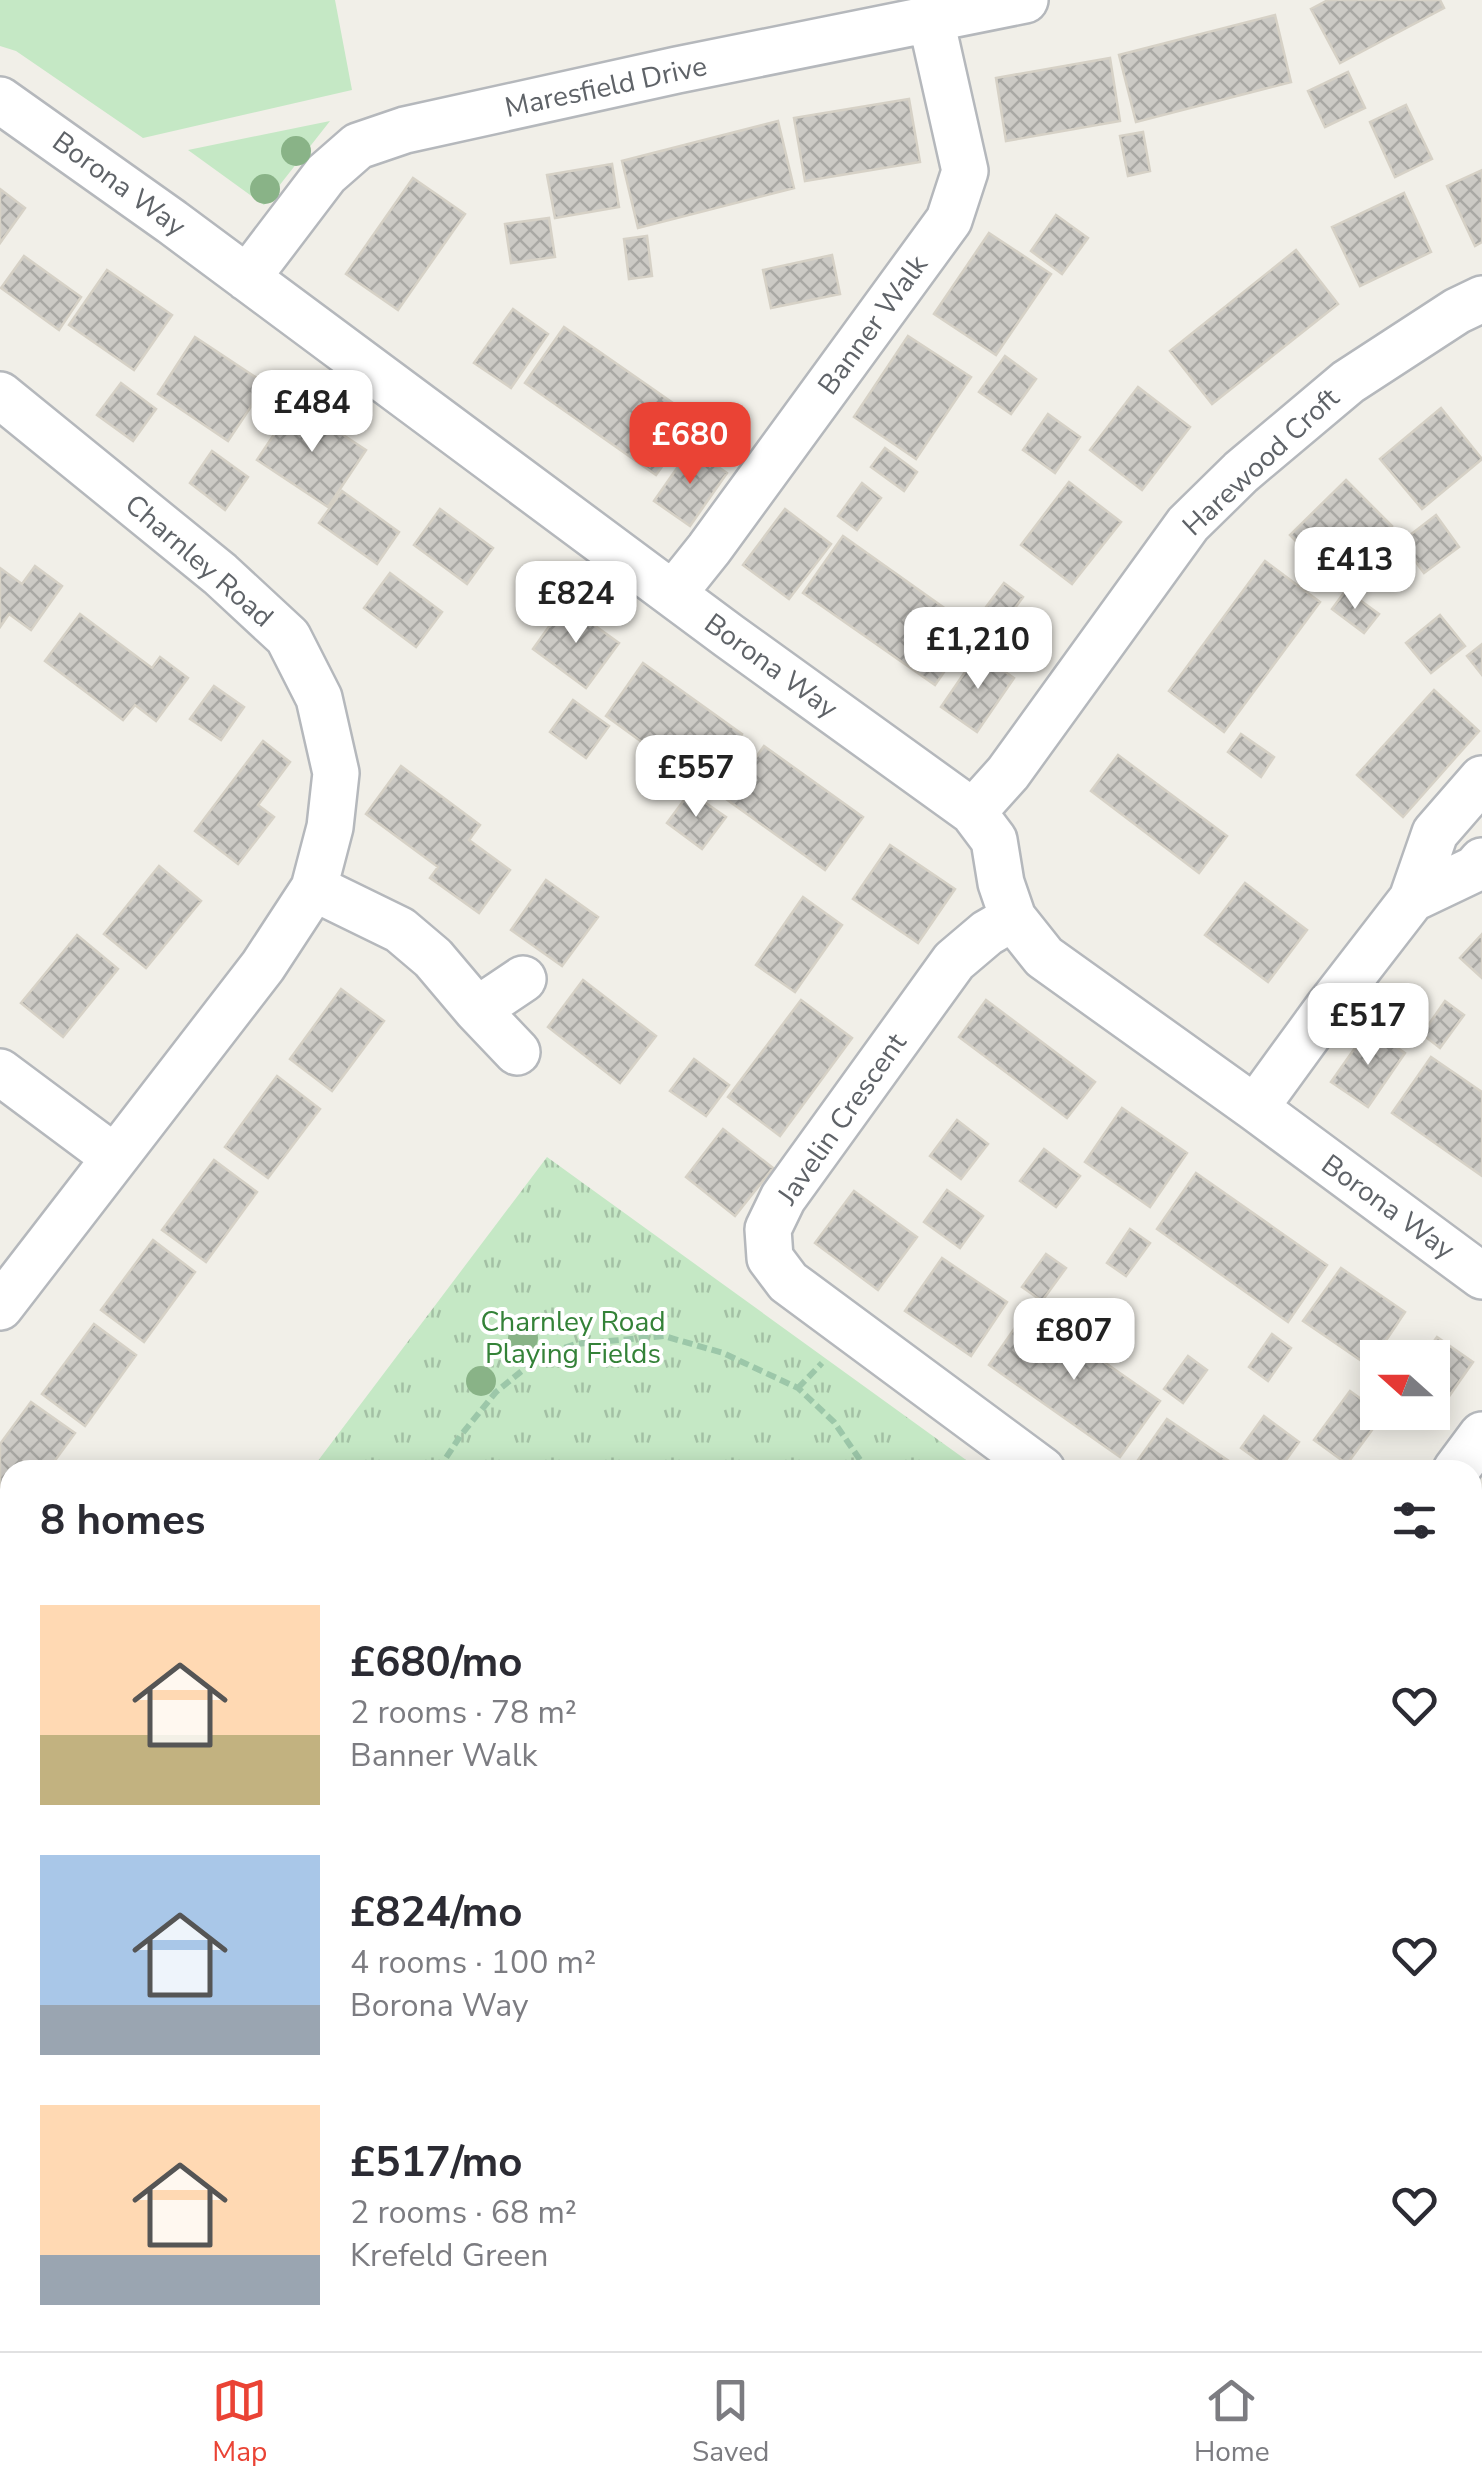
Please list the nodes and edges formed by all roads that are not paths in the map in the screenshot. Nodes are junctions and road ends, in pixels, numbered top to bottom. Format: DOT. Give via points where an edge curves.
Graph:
graph roads {
  1 [pos="1025,0"];
  2 [pos="931,20"];
  3 [pos="0,100"];
  4 [pos="247,278"];
  5 [pos="1482,299"];
  6 [pos="0,394"];
  7 [pos="673,594"];
  8 [pos="1482,779"];
  9 [pos="973,812"];
  10 [pos="1482,861"];
  11 [pos="314,888"];
  12 [pos="1412,899"];
  13 [pos="1013,918"];
  14 [pos="523,979"];
  15 [pos="477,1010"];
  16 [pos="516,1052"];
  17 [pos="0,1072"];
  18 [pos="1255,1108"];
  19 [pos="114,1158"];
  20 [pos="1482,1276"];
  21 [pos="0,1306"];
  22 [pos="1482,1435"];
  23 [pos="1028,1460"];
  24 [pos="1463,1460"];
  1 -- 2 [label="street, Maresfield Drive"];
  2 -- 4 [label="street, Maresfield Drive" via="623,82 358,146 326,174"];
  2 -- 7 [label="street, Banner Walk" via="964,171 950,220"];
  3 -- 4 [label="street, Borona Way"];
  4 -- 7 [label="street, Borona Way"];
  5 -- 9 [label="street, Harewood Croft" via="1348,382 1188,524"];
  6 -- 11 [label="street, Charnley Road" via="288,637 320,698 336,773"];
  7 -- 9 [label="street, Borona Way"];
  8 -- 12 [label="street" via="1435,834"];
  9 -- 13 [label="street, Borona Way" via="994,840"];
  10 -- 12 [label="street"];
  11 -- 15 [label="street" via="400,930"];
  11 -- 19 [label="street, Charnley Road" via="263,966"];
  12 -- 18 [label="street"];
  13 -- 18 [label="street, Borona Way" via="1044,957"];
  13 -- 23 [label="street, Javelin Crescent" via="954,962 783,1198 768,1229 770,1258 788,1282"];
  14 -- 15 [label="street"];
  15 -- 16 [label="street"];
  17 -- 19 [label="street"];
  18 -- 20 [label="street, Borona Way"];
  19 -- 21 [label="street, Charnley Road"];
  22 -- 24 [label="street"];
}
